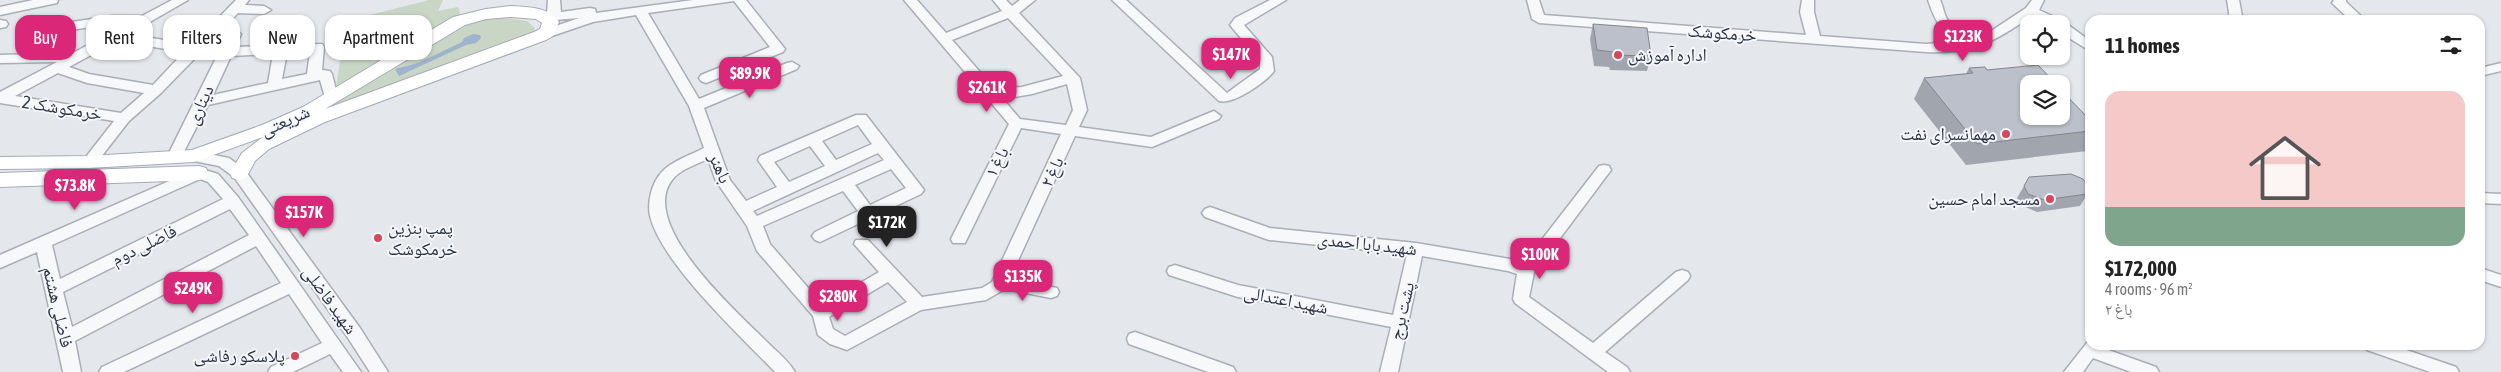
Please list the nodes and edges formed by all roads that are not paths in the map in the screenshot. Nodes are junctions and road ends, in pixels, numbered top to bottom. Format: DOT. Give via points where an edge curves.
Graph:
graph roads {
  1 [pos="52,0"];
  2 [pos="182,0"];
  3 [pos="554,0"];
  4 [pos="673,0"];
  5 [pos="728,0"];
  6 [pos="738,0"];
  7 [pos="910,0"];
  8 [pos="999,0"];
  9 [pos="1029,0"];
  10 [pos="1118,0"];
  11 [pos="1280,0"];
  12 [pos="1533,0"];
  13 [pos="1808,0"];
  14 [pos="1934,0"];
  15 [pos="2233,0"];
  16 [pos="2340,0"];
  17 [pos="238,4"];
  18 [pos="2035,5"];
  19 [pos="264,10"];
  20 [pos="640,10"];
  21 [pos="1011,12"];
  22 [pos="153,15"];
  23 [pos="228,15"];
  24 [pos="2047,15"];
  25 [pos="2235,15"];
  26 [pos="2353,15"];
  27 [pos="551,18"];
  28 [pos="0,20"];
  29 [pos="1941,20"];
  30 [pos="2070,33"];
  31 [pos="540,36"];
  32 [pos="1991,37"];
  33 [pos="943,39"];
  34 [pos="1814,40"];
  35 [pos="2085,43"];
  36 [pos="315,47"];
  37 [pos="1926,48"];
  38 [pos="86,52"];
  39 [pos="76,57"];
  40 [pos="0,58"];
  41 [pos="15,58"];
  42 [pos="70,60"];
  43 [pos="185,60"];
  44 [pos="221,60"];
  45 [pos="279,60"];
  46 [pos="792,66"];
  47 [pos="56,67"];
  48 [pos="2501,67"];
  49 [pos="2485,71"];
  50 [pos="314,77"];
  51 [pos="706,78"];
  52 [pos="1072,78"];
  53 [pos="274,87"];
  54 [pos="156,90"];
  55 [pos="990,94"];
  56 [pos="0,98"];
  57 [pos="331,98"];
  58 [pos="203,102"];
  59 [pos="696,106"];
  60 [pos="1214,116"];
  61 [pos="124,118"];
  62 [pos="1016,123"];
  63 [pos="1071,131"];
  64 [pos="813,139"];
  65 [pos="881,146"];
  66 [pos="712,150"];
  67 [pos="174,157"];
  68 [pos="89,162"];
  69 [pos="893,162"];
  70 [pos="0,163"];
  71 [pos="197,164"];
  72 [pos="834,168"];
  73 [pos="1604,170"];
  74 [pos="239,172"];
  75 [pos="0,180"];
  76 [pos="163,180"];
  77 [pos="845,183"];
  78 [pos="786,189"];
  79 [pos="2485,198"];
  80 [pos="2501,198"];
  81 [pos="233,202"];
  82 [pos="743,208"];
  83 [pos="868,213"];
  84 [pos="1210,213"];
  85 [pos="754,224"];
  86 [pos="820,236"];
  87 [pos="259,237"];
  88 [pos="959,239"];
  89 [pos="43,242"];
  90 [pos="862,244"];
  91 [pos="1416,249"];
  92 [pos="0,262"];
  93 [pos="1175,271"];
  94 [pos="1526,271"];
  95 [pos="890,273"];
  96 [pos="1682,276"];
  97 [pos="2485,276"];
  98 [pos="2501,281"];
  99 [pos="1001,282"];
  100 [pos="292,285"];
  101 [pos="55,289"];
  102 [pos="1052,292"];
  103 [pos="918,304"];
  104 [pos="821,314"];
  105 [pos="1399,322"];
  106 [pos="66,338"];
  107 [pos="1135,339"];
  108 [pos="334,345"];
  109 [pos="2089,350"];
  110 [pos="2098,350"];
  111 [pos="2387,350"];
  112 [pos="1594,352"];
  113 [pos="111,371"];
  114 [pos="72,372"];
  115 [pos="277,372"];
  116 [pos="352,372"];
  117 [pos="379,372"];
  118 [pos="786,372"];
  119 [pos="1227,372"];
  120 [pos="1389,372"];
  121 [pos="1621,372"];
  122 [pos="2073,372"];
  123 [pos="2150,372"];
  124 [pos="2450,372"];
  1 -- 28 [label="street"];
  2 -- 22 [label="street"];
  3 -- 27 [label="street"];
  4 -- 27 [label="street, شریعتی"];
  5 -- 20 [label="street, شریعتی"];
  6 -- 51 [label="street" via="778,49"];
  7 -- 33 [label="street"];
  8 -- 21 [label="street, باغ ۲"];
  9 -- 21 [label="street"];
  10 -- 11 [label="street" via="1224,98 1232,96 1267,71 1267,60 1237,25"];
  12 -- 34 [label="street, خرمکوشک" via="1539,19"];
  13 -- 34 [label="street" via="1806,12"];
  14 -- 29 [label="street"];
  15 -- 25 [label="street"];
  16 -- 26 [label="street"];
  17 -- 19 [label="street"];
  17 -- 23 [label="street"];
  18 -- 24 [label="street"];
  18 -- 32 [label="street, خرمکوشک"];
  20 -- 31 [label="street, شریعتی" via="591,18"];
  20 -- 59 [label="street, باهنر"];
  21 -- 33 [label="street"];
  21 -- 52 [label="street, باغ ۲"];
  27 -- 31 [label="main road" via="550,27"];
  27 -- 57 [label="main road, شریعتی" via="508,10 459,21"];
  29 -- 32 [label="street" via="1952,30 1969,37"];
  29 -- 37 [label="street" via="1943,32 1938,42"];
  30 -- 35 [label="street"];
  31 -- 74 [label="main road, شریعتی" via="319,118 263,145 248,157"];
  32 -- 37 [label="street, خرمکوشک" via="1952,50"];
  33 -- 55 [label="street"];
  34 -- 37 [label="street, خرمکوشک"];
  36 -- 50 [label="street"];
  38 -- 39 [label="street"];
  40 -- 41 [label="street"];
  42 -- 47 [label="street"];
  43 -- 54 [label="street"];
  44 -- 58 [label="street, دیناری"];
  45 -- 53 [label="street"];
  46 -- 59 [label="street"];
  47 -- 54 [label="street" via="88,78"];
  47 -- 56 [label="street"];
  48 -- 49 [label="street"];
  50 -- 53 [label="street"];
  50 -- 57 [label="street" via="325,74"];
  52 -- 55 [label="street" via="1023,92"];
  52 -- 63 [label="street, باغ ۲" via="1080,110"];
  53 -- 58 [label="street"];
  54 -- 61 [label="street"];
  55 -- 62 [label="street"];
  56 -- 61 [label="street, خرمکوشک 2"];
  57 -- 71 [label="main road, شریعتی"];
  58 -- 67 [label="street, دیناری"];
  59 -- 66 [label="street, باهنر"];
  60 -- 63 [label="street" via="1152,142"];
  61 -- 68 [label="street"];
  62 -- 63 [label="street"];
  62 -- 88 [label="street, باغ ۱"];
  63 -- 99 [label="street, باغ ۲"];
  64 -- 65 [label="street" via="861,118"];
  64 -- 72 [label="street"];
  64 -- 78 [label="street" via="765,160"];
  65 -- 69 [label="street"];
  65 -- 72 [label="street"];
  66 -- 82 [label="street, باهنر" via="724,181"];
  66 -- 118 [label="street" via="667,176 659,192 657,216 664,232 695,275"];
  67 -- 68 [label="main road, شریعتی"];
  67 -- 71 [label="main road, شریعتی"];
  68 -- 70 [label="main road, شریعتی"];
  69 -- 77 [label="street"];
  69 -- 83 [label="street" via="916,190"];
  71 -- 74 [label="street, شهید فاضلی" via="214,158 230,164"];
  71 -- 76 [label="main road, شریعتی"];
  71 -- 81 [label="street, شهید فاضلی"];
  72 -- 78 [label="street"];
  73 -- 94 [label="street"];
  74 -- 117 [label="street, شهید فاضلی"];
  75 -- 76 [label="main road, شریعتی"];
  76 -- 89 [label="street"];
  77 -- 83 [label="street"];
  77 -- 85 [label="street"];
  78 -- 82 [label="street"];
  79 -- 80 [label="street"];
  81 -- 87 [label="street, شهید فاضلی"];
  81 -- 101 [label="street, فاضلی دوم"];
  82 -- 85 [label="street, باهنر"];
  83 -- 86 [label="street"];
  84 -- 91 [label="street, شهید بابا احمدی" via="1269,234"];
  85 -- 104 [label="street, باهنر" via="763,247"];
  87 -- 100 [label="street, شهید فاضلی"];
  87 -- 106 [label="street"];
  89 -- 92 [label="street"];
  89 -- 101 [label="street, فاضلی هشتم"];
  90 -- 95 [label="street"];
  91 -- 94 [label="street, شهید بابا احمدی" via="1510,265"];
  91 -- 105 [label="street, پشت برج"];
  93 -- 105 [label="street, شهید اعتدالی" via="1238,291"];
  94 -- 112 [label="street" via="1521,298"];
  95 -- 103 [label="street"];
  95 -- 104 [label="street"];
  96 -- 112 [label="street"];
  97 -- 98 [label="street"];
  99 -- 102 [label="street"];
  99 -- 103 [label="street" via="986,294"];
  100 -- 108 [label="street, شهید فاضلی"];
  100 -- 113 [label="street"];
  101 -- 106 [label="street, فاضلی هشتم"];
  103 -- 104 [label="street" via="847,343 827,335 820,322"];
  105 -- 120 [label="street, پشت برج"];
  106 -- 114 [label="street, فاضلی هشتم"];
  107 -- 119 [label="street"];
  108 -- 115 [label="street"];
  108 -- 116 [label="street, شهید فاضلی"];
  109 -- 122 [label="street"];
  110 -- 123 [label="street"];
  111 -- 124 [label="street"];
  112 -- 121 [label="street"];
}
